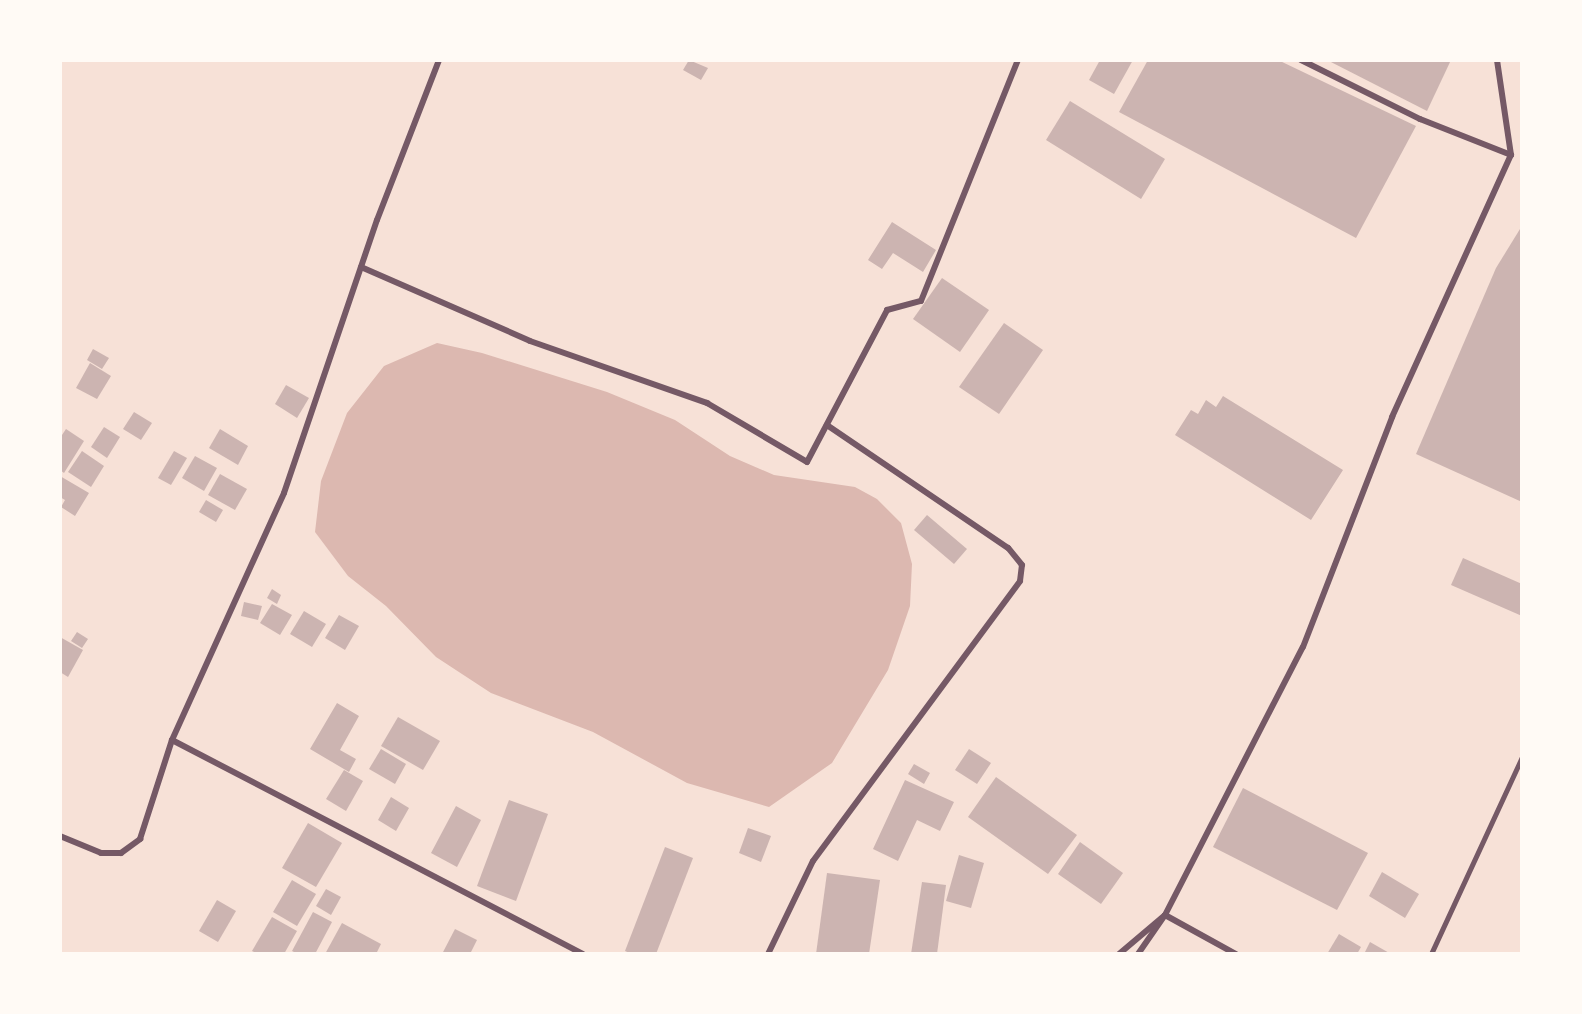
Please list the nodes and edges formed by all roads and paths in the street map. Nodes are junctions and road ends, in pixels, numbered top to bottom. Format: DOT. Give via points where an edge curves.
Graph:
graph roads {
  1 [pos="439,60"];
  2 [pos="1018,60"];
  3 [pos="1301,60"];
  4 [pos="1497,60"];
  5 [pos="1511,155"];
  6 [pos="361,267"];
  7 [pos="827,424"];
  8 [pos="172,740"];
  9 [pos="1522,757"];
  10 [pos="60,836"];
  11 [pos="1165,915"];
  12 [pos="583,954"];
  13 [pos="768,954"];
  14 [pos="1119,954"];
  15 [pos="1138,954"];
  16 [pos="1236,954"];
  17 [pos="1431,954"];
  1 -- 6 [label="street"];
  2 -- 7 [label="street" via="921,301 887,310"];
  3 -- 5 [label="street" via="1420,119"];
  4 -- 5 [label="street"];
  5 -- 11 [label="street" via="1392,417 1303,647"];
  6 -- 7 [label="street" via="530,341 707,403 798,460 807,462"];
  6 -- 8 [label="street" via="284,493"];
  7 -- 13 [label="street" via="1008,548 1022,565 1020,580 813,861"];
  8 -- 10 [label="street" via="140,839 121,853 101,853"];
  8 -- 12 [label="street"];
  9 -- 17 [label="lane"];
  11 -- 14 [label="street"];
  11 -- 15 [label="street"];
  11 -- 16 [label="street"];
}
